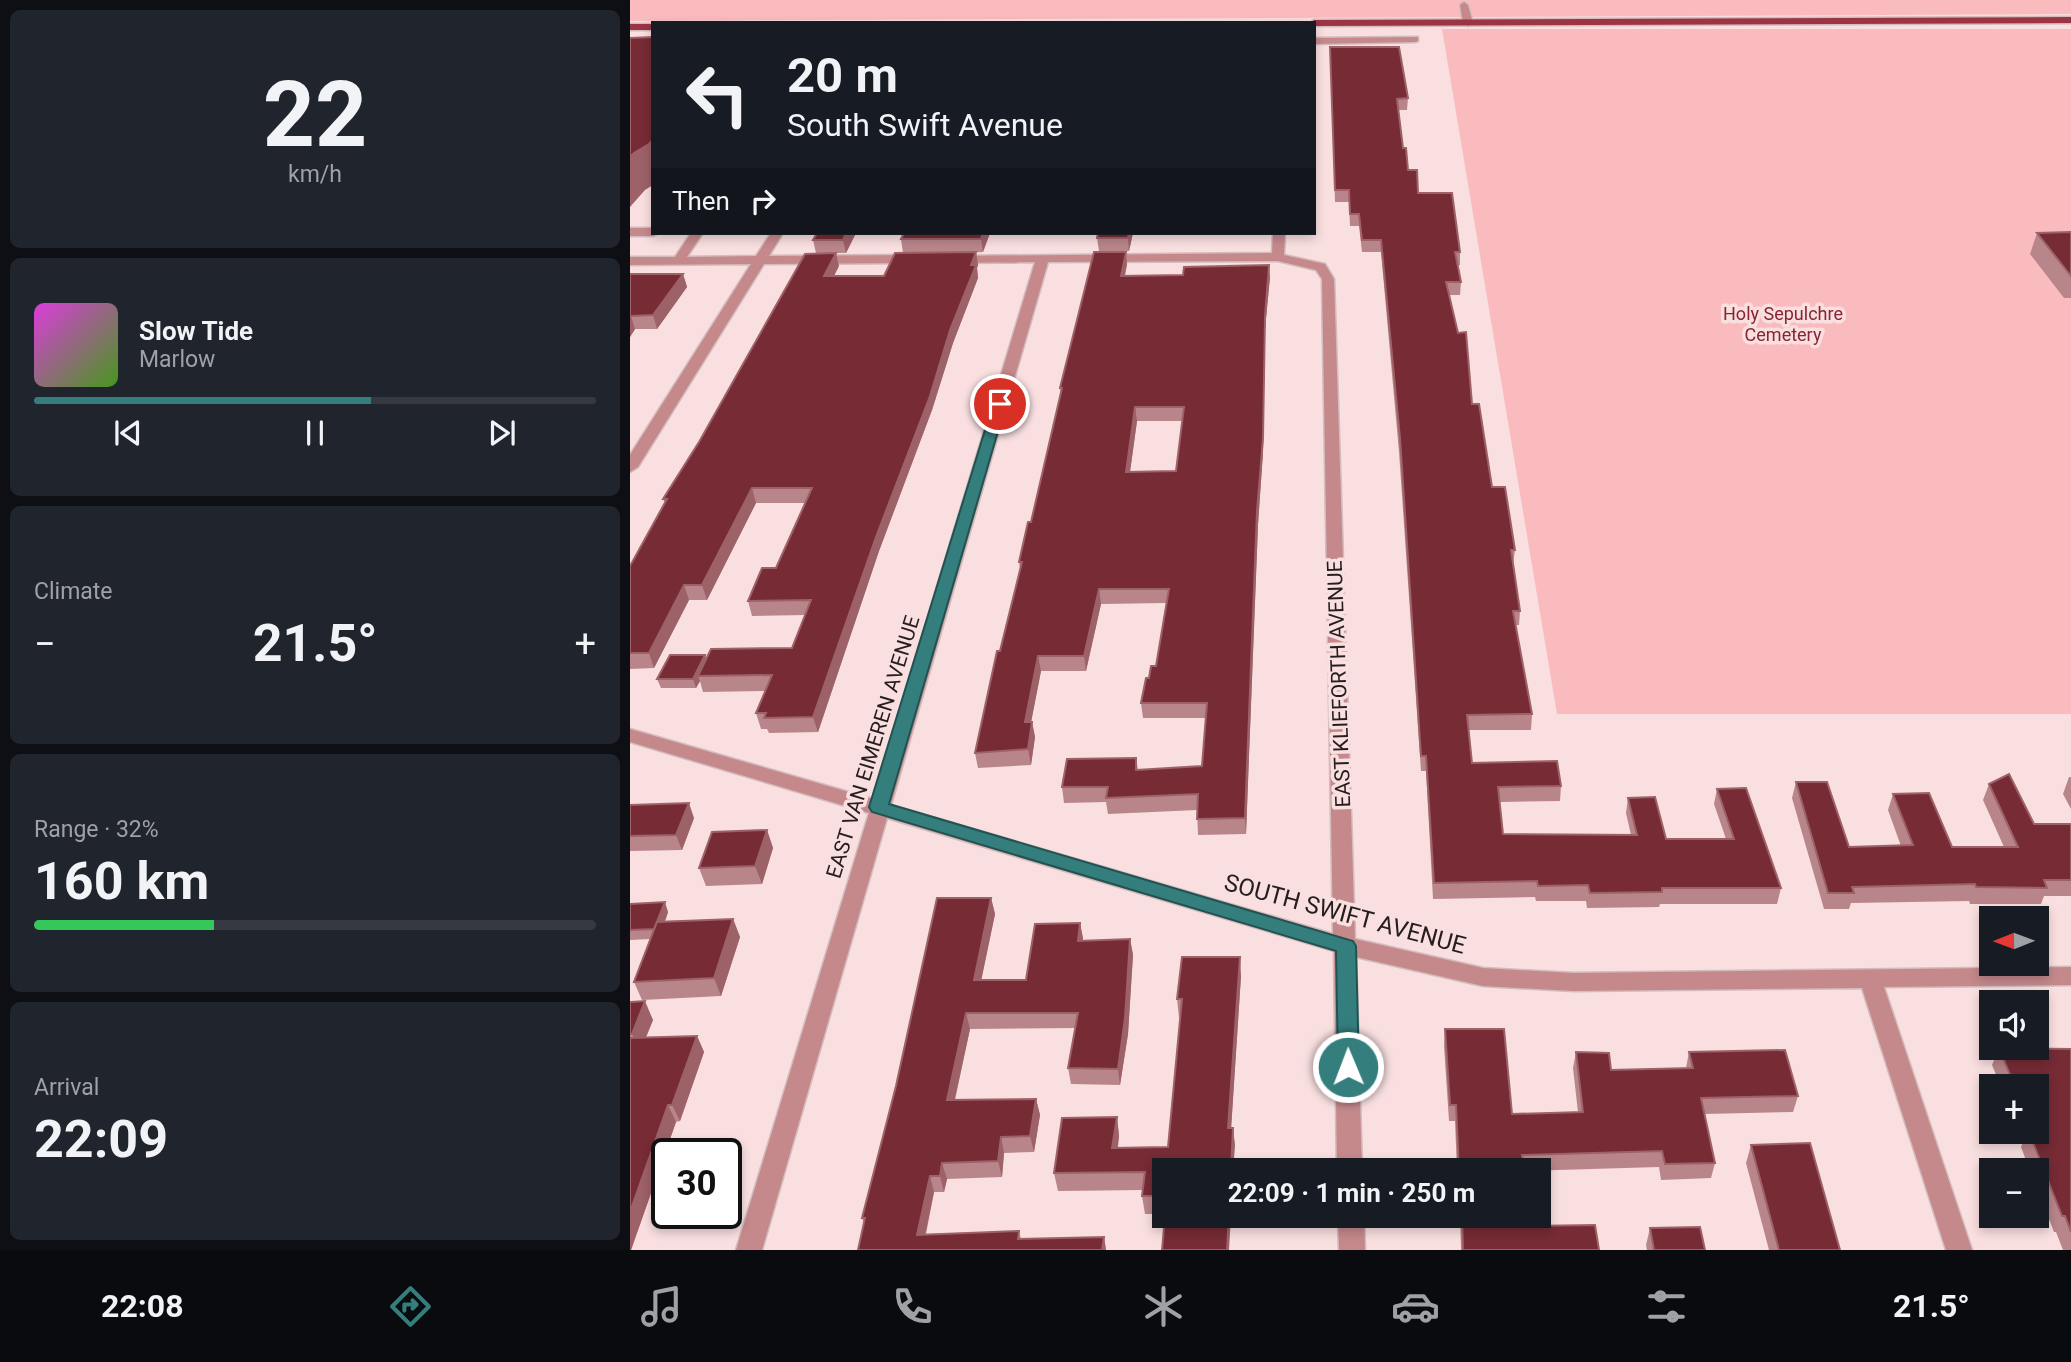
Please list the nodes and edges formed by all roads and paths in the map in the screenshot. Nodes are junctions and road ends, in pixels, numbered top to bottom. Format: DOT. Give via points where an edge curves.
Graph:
graph roads {
  1 [pos="1463,3"];
  2 [pos="2071,21"];
  3 [pos="1316,23"];
  4 [pos="1468,23"];
  5 [pos="630,27"];
  6 [pos="651,27"];
  7 [pos="1415,39"];
  8 [pos="1316,41"];
  9 [pos="630,232"];
  10 [pos="651,232"];
  11 [pos="696,235"];
  12 [pos="776,235"];
  13 [pos="1279,235"];
  14 [pos="1278,257"];
  15 [pos="1043,258"];
  16 [pos="920,259"];
  17 [pos="948,259"];
  18 [pos="630,261"];
  19 [pos="678,261"];
  20 [pos="760,261"];
  21 [pos="636,447"];
  22 [pos="630,467"];
  23 [pos="630,735"];
  24 [pos="878,807"];
  25 [pos="1346,946"];
  26 [pos="2071,976"];
  27 [pos="1870,978"];
  28 [pos="1350,1158"];
  29 [pos="1351,1228"];
  30 [pos="749,1250"];
  31 [pos="1352,1250"];
  32 [pos="1959,1250"];
  1 -- 4 [label="street"];
  2 -- 4 [label="main road"];
  3 -- 4 [label="main road"];
  5 -- 6 [label="main road"];
  7 -- 8 [label="street"];
  9 -- 10 [label="street"];
  11 -- 19 [label="street"];
  12 -- 20 [label="street"];
  13 -- 14 [label="street"];
  14 -- 15 [label="street, EAST KLIEFORTH AVENUE"];
  14 -- 25 [label="street, EAST KLIEFORTH AVENUE" via="1321,267 1328,279"];
  15 -- 17 [label="street, EAST KLIEFORTH AVENUE"];
  15 -- 24 [label="street, EAST VAN EIMEREN AVENUE"];
  16 -- 20 [label="street"];
  18 -- 19 [label="street"];
  19 -- 20 [label="street"];
  20 -- 21 [label="street"];
  21 -- 22 [label="street"];
  23 -- 24 [label="street, SOUTH SWIFT AVENUE"];
  24 -- 25 [label="street, SOUTH SWIFT AVENUE"];
  24 -- 30 [label="street, EAST VAN EIMEREN AVENUE"];
  25 -- 27 [label="street, SOUTH SWIFT AVENUE" via="1483,977 1573,982"];
  25 -- 28 [label="street, EAST KLIEFORTH AVENUE"];
  26 -- 27 [label="street, SOUTH SWIFT AVENUE"];
  27 -- 32 [label="street"];
  29 -- 31 [label="street"];
}
